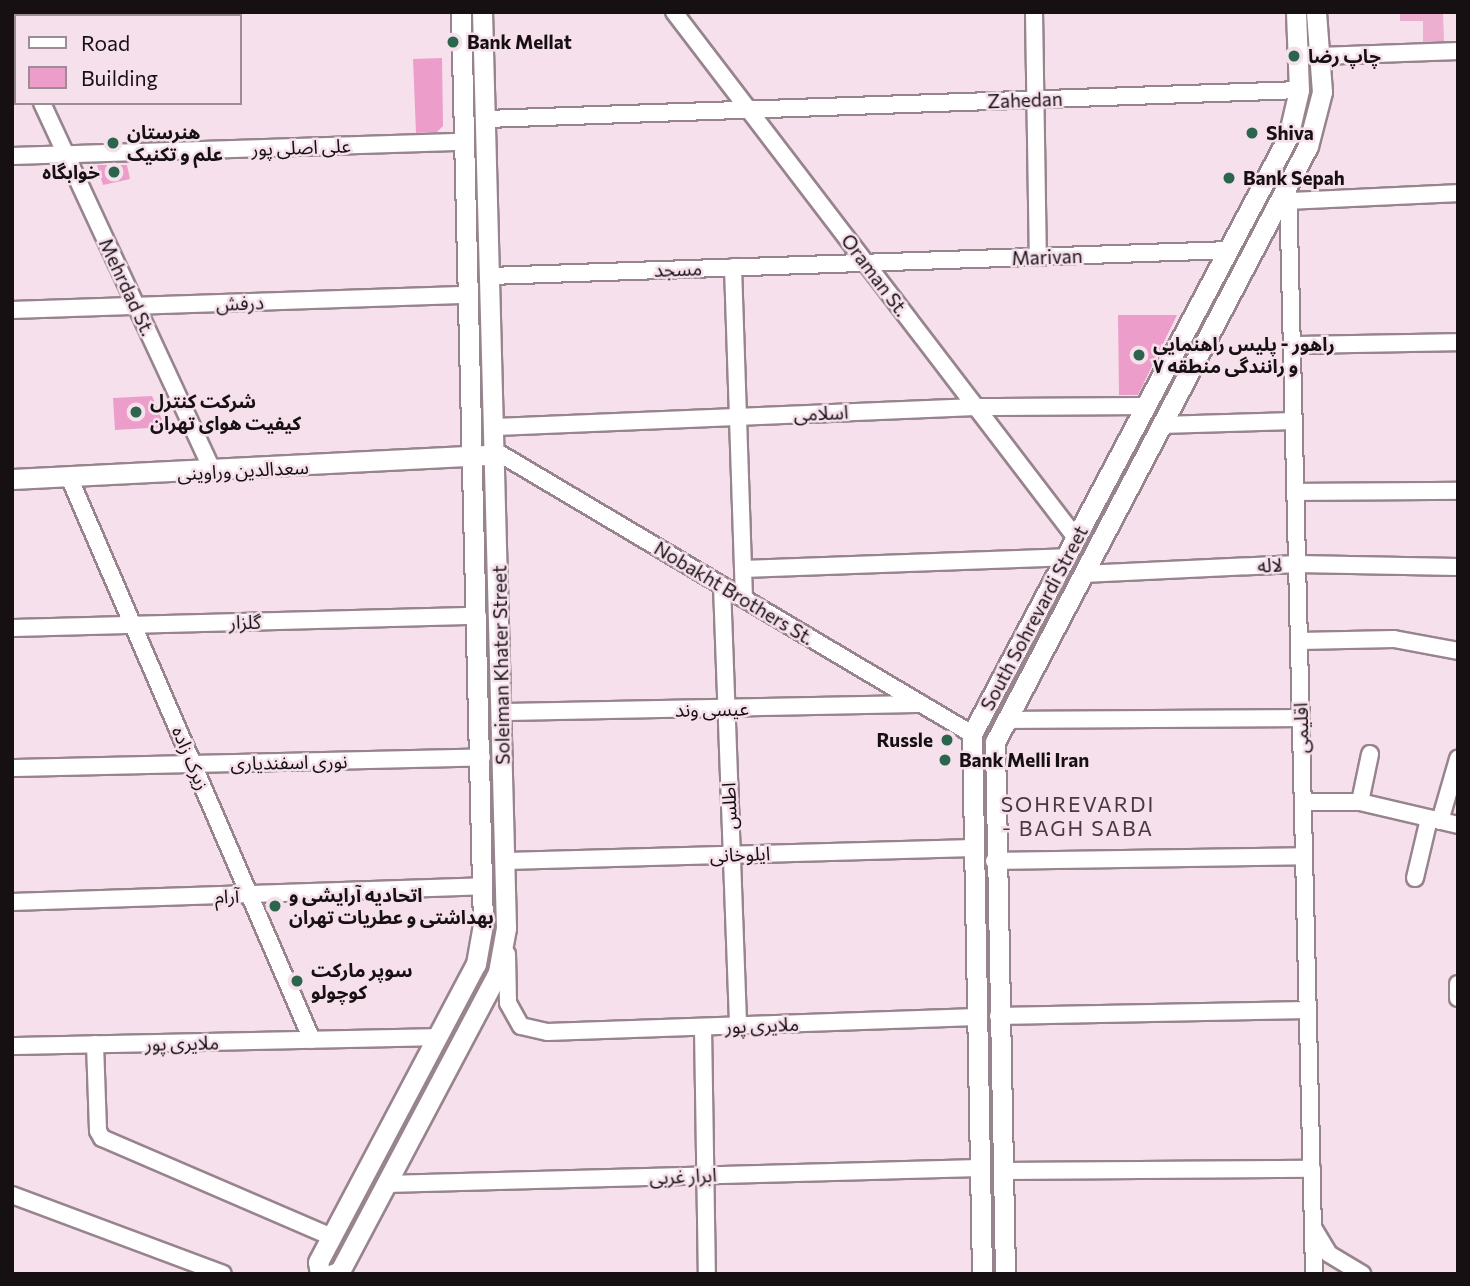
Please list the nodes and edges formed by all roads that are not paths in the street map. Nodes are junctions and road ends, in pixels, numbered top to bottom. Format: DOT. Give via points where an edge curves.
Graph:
graph roads {
  1 [pos="461,12"];
  2 [pos="482,12"];
  3 [pos="674,12"];
  4 [pos="1034,12"];
  5 [pos="1296,12"];
  6 [pos="1316,12"];
  7 [pos="1458,51"];
  8 [pos="1320,56"];
  9 [pos="1299,90"];
  10 [pos="1035,99"];
  11 [pos="43,105"];
  12 [pos="751,112"];
  13 [pos="486,120"];
  14 [pos="463,142"];
  15 [pos="66,155"];
  16 [pos="12,156"];
  17 [pos="1289,192"];
  18 [pos="1458,192"];
  19 [pos="1228,250"];
  20 [pos="1038,257"];
  21 [pos="1247,260"];
  22 [pos="866,263"];
  23 [pos="733,267"];
  24 [pos="490,276"];
  25 [pos="468,295"];
  26 [pos="136,306"];
  27 [pos="12,310"];
  28 [pos="1458,342"];
  29 [pos="1292,345"];
  30 [pos="1146,406"];
  31 [pos="976,407"];
  32 [pos="738,415"];
  33 [pos="1294,421"];
  34 [pos="1161,425"];
  35 [pos="496,427"];
  36 [pos="497,452"];
  37 [pos="474,459"];
  38 [pos="213,471"];
  39 [pos="69,477"];
  40 [pos="12,479"];
  41 [pos="1458,491"];
  42 [pos="1296,492"];
  43 [pos="1076,538"];
  44 [pos="1066,557"];
  45 [pos="1297,564"];
  46 [pos="1458,567"];
  47 [pos="743,569"];
  48 [pos="1083,574"];
  49 [pos="722,586"];
  50 [pos="744,599"];
  51 [pos="478,616"];
  52 [pos="133,625"];
  53 [pos="12,628"];
  54 [pos="1299,641"];
  55 [pos="1458,651"];
  56 [pos="921,704"];
  57 [pos="725,708"];
  58 [pos="502,712"];
  59 [pos="1301,718"];
  60 [pos="1006,720"];
  61 [pos="972,734"];
  62 [pos="1370,754"];
  63 [pos="482,757"];
  64 [pos="1458,759"];
  65 [pos="193,764"];
  66 [pos="12,768"];
  67 [pos="1303,802"];
  68 [pos="1360,802"];
  69 [pos="1435,820"];
  70 [pos="1458,825"];
  71 [pos="974,848"];
  72 [pos="731,854"];
  73 [pos="1304,856"];
  74 [pos="506,860"];
  75 [pos="994,861"];
  76 [pos="1415,878"];
  77 [pos="484,886"];
  78 [pos="250,895"];
  79 [pos="12,902"];
  80 [pos="506,928"];
  81 [pos="1458,984"];
  82 [pos="1457,998"];
  83 [pos="1308,1010"];
  84 [pos="998,1016"];
  85 [pos="977,1017"];
  86 [pos="738,1026"];
  87 [pos="703,1027"];
  88 [pos="435,1037"];
  89 [pos="312,1040"];
  90 [pos="95,1044"];
  91 [pos="12,1046"];
  92 [pos="980,1168"];
  93 [pos="1312,1169"];
  94 [pos="1002,1171"];
  95 [pos="705,1176"];
  96 [pos="386,1184"];
  97 [pos="12,1195"];
  98 [pos="1313,1227"];
  99 [pos="332,1237"];
  100 [pos="223,1274"];
  101 [pos="320,1274"];
  102 [pos="333,1274"];
  103 [pos="707,1274"];
  104 [pos="982,1274"];
  105 [pos="1005,1274"];
  106 [pos="1314,1274"];
  107 [pos="1362,1274"];
  1 -- 14 [label="main road, Soleiman Khater Street"];
  2 -- 13 [label="main road, Soleiman Khater Street"];
  3 -- 12 [label="street, Oraman St."];
  4 -- 10 [label="street"];
  5 -- 9 [label="main road, South Sohrevardi Street"];
  6 -- 8 [label="main road, South Sohrevardi Street"];
  7 -- 8 [label="street"];
  8 -- 17 [label="main road, South Sohrevardi Street" via="1318,115"];
  9 -- 10 [label="street, Zahedan"];
  9 -- 19 [label="main road, South Sohrevardi Street" via="1288,137"];
  10 -- 12 [label="street, Zahedan"];
  10 -- 20 [label="street"];
  11 -- 15 [label="street, Mehrdad St."];
  12 -- 13 [label="street, Zahedan"];
  12 -- 22 [label="street, Oraman St."];
  13 -- 24 [label="main road, Soleiman Khater Street"];
  14 -- 15 [label="street, علی اصلی پور"];
  14 -- 25 [label="main road, Soleiman Khater Street"];
  15 -- 16 [label="street, علی اصلی پور"];
  15 -- 26 [label="street, Mehrdad St."];
  17 -- 18 [label="street"];
  17 -- 21 [label="main road, South Sohrevardi Street"];
  17 -- 29 [label="street, اقلیمی"];
  19 -- 20 [label="street, Marivan"];
  19 -- 21 [label="main road"];
  19 -- 30 [label="main road, South Sohrevardi Street"];
  20 -- 22 [label="street, Marivan"];
  21 -- 34 [label="main road, South Sohrevardi Street"];
  22 -- 23 [label="street, مسجد"];
  22 -- 31 [label="street, Oraman St."];
  23 -- 24 [label="street, مسجد"];
  23 -- 32 [label="street"];
  24 -- 35 [label="main road, Soleiman Khater Street"];
  25 -- 26 [label="street, درفش"];
  25 -- 37 [label="main road, Soleiman Khater Street"];
  26 -- 27 [label="street, درفش"];
  26 -- 38 [label="street, Mehrdad St."];
  28 -- 29 [label="street"];
  29 -- 33 [label="street, اقلیمی"];
  30 -- 31 [label="street, اسلامی"];
  30 -- 43 [label="main road, South Sohrevardi Street"];
  31 -- 32 [label="street, اسلامی"];
  31 -- 43 [label="street, Oraman St."];
  32 -- 35 [label="street, اسلامی"];
  32 -- 47 [label="street"];
  33 -- 34 [label="street"];
  33 -- 42 [label="street, اقلیمی"];
  34 -- 48 [label="main road, South Sohrevardi Street"];
  35 -- 36 [label="main road, Soleiman Khater Street"];
  36 -- 37 [label="main road, سعدالدین وراوینی"];
  36 -- 49 [label="street, Nobakht Brothers St."];
  36 -- 58 [label="main road, Soleiman Khater Street"];
  37 -- 38 [label="main road, سعدالدین وراوینی"];
  37 -- 51 [label="main road, Soleiman Khater Street"];
  38 -- 39 [label="main road, سعدالدین وراوینی"];
  39 -- 40 [label="main road, سعدالدین وراوینی"];
  39 -- 52 [label="street, زیرک زاده"];
  41 -- 42 [label="street"];
  42 -- 45 [label="street, اقلیمی"];
  43 -- 44 [label="main road, South Sohrevardi Street"];
  44 -- 47 [label="street"];
  44 -- 61 [label="main road, South Sohrevardi Street"];
  45 -- 46 [label="street, لاله"];
  45 -- 48 [label="street, لاله"];
  45 -- 54 [label="street, اقلیمی"];
  47 -- 50 [label="street"];
  48 -- 60 [label="main road, South Sohrevardi Street"];
  49 -- 50 [label="street, Nobakht Brothers St."];
  49 -- 57 [label="street, اطلس"];
  50 -- 56 [label="street, Nobakht Brothers St."];
  51 -- 52 [label="street, گلزار"];
  51 -- 63 [label="main road, Soleiman Khater Street"];
  52 -- 53 [label="street, گلزار"];
  52 -- 65 [label="street, زیرک زاده"];
  54 -- 55 [label="street" via="1394,639"];
  54 -- 59 [label="street, اقلیمی"];
  56 -- 57 [label="street, عیسی وند"];
  56 -- 61 [label="street, Nobakht Brothers St."];
  57 -- 58 [label="street, عیسی وند"];
  57 -- 72 [label="street, اطلس"];
  58 -- 74 [label="main road, Soleiman Khater Street"];
  59 -- 60 [label="street"];
  59 -- 67 [label="street, اقلیمی"];
  60 -- 75 [label="main road, South Sohrevardi Street" via="995,742 991,767"];
  61 -- 71 [label="main road, South Sohrevardi Street"];
  62 -- 68 [label="street"];
  63 -- 65 [label="street, نوری اسفندیاری"];
  63 -- 77 [label="main road, Soleiman Khater Street"];
  64 -- 69 [label="street"];
  65 -- 66 [label="street, نوری اسفندیاری"];
  65 -- 78 [label="street, زیرک زاده"];
  67 -- 68 [label="street"];
  67 -- 73 [label="street, اقلیمی"];
  68 -- 69 [label="street"];
  69 -- 70 [label="street"];
  69 -- 76 [label="street"];
  71 -- 72 [label="street, ایلوخانی"];
  71 -- 85 [label="main road, South Sohrevardi Street"];
  72 -- 74 [label="street, ایلوخانی"];
  72 -- 86 [label="street, اطلس"];
  73 -- 75 [label="street"];
  73 -- 83 [label="street, اقلیمی"];
  74 -- 80 [label="main road, Soleiman Khater Street"];
  75 -- 84 [label="main road, South Sohrevardi Street"];
  77 -- 78 [label="street, آرام"];
  77 -- 88 [label="main road, Soleiman Khater Street" via="476,964"];
  78 -- 79 [label="street, آرام"];
  78 -- 89 [label="street, زیرک زاده"];
  80 -- 87 [label="street, ملایری پور" via="508,1003 521,1027 547,1032"];
  80 -- 96 [label="main road, Soleiman Khater Street" via="498,972"];
  81 -- 82 [label="street"];
  83 -- 84 [label="street"];
  83 -- 93 [label="street, اقلیمی"];
  84 -- 85 [label="main road"];
  84 -- 94 [label="main road, South Sohrevardi Street"];
  85 -- 86 [label="street, ملایری پور"];
  85 -- 92 [label="main road, South Sohrevardi Street"];
  86 -- 87 [label="street, ملایری پور"];
  87 -- 95 [label="street"];
  88 -- 89 [label="street, ملایری پور"];
  88 -- 99 [label="main road, Soleiman Khater Street"];
  89 -- 90 [label="street, ملایری پور"];
  90 -- 91 [label="street, ملایری پور"];
  90 -- 99 [label="street" via="102,1138"];
  92 -- 95 [label="street, ابرار غربی"];
  92 -- 104 [label="main road, South Sohrevardi Street"];
  93 -- 94 [label="street"];
  93 -- 98 [label="street, اقلیمی"];
  94 -- 105 [label="main road, South Sohrevardi Street"];
  95 -- 96 [label="street, ابرار غربی"];
  95 -- 103 [label="street"];
  96 -- 102 [label="main road, Soleiman Khater Street" via="340,1270"];
  97 -- 100 [label="street"];
  98 -- 106 [label="street, اقلیمی"];
  98 -- 107 [label="street" via="1329,1254"];
  99 -- 101 [label="main road, Soleiman Khater Street" via="318,1262"];
}
